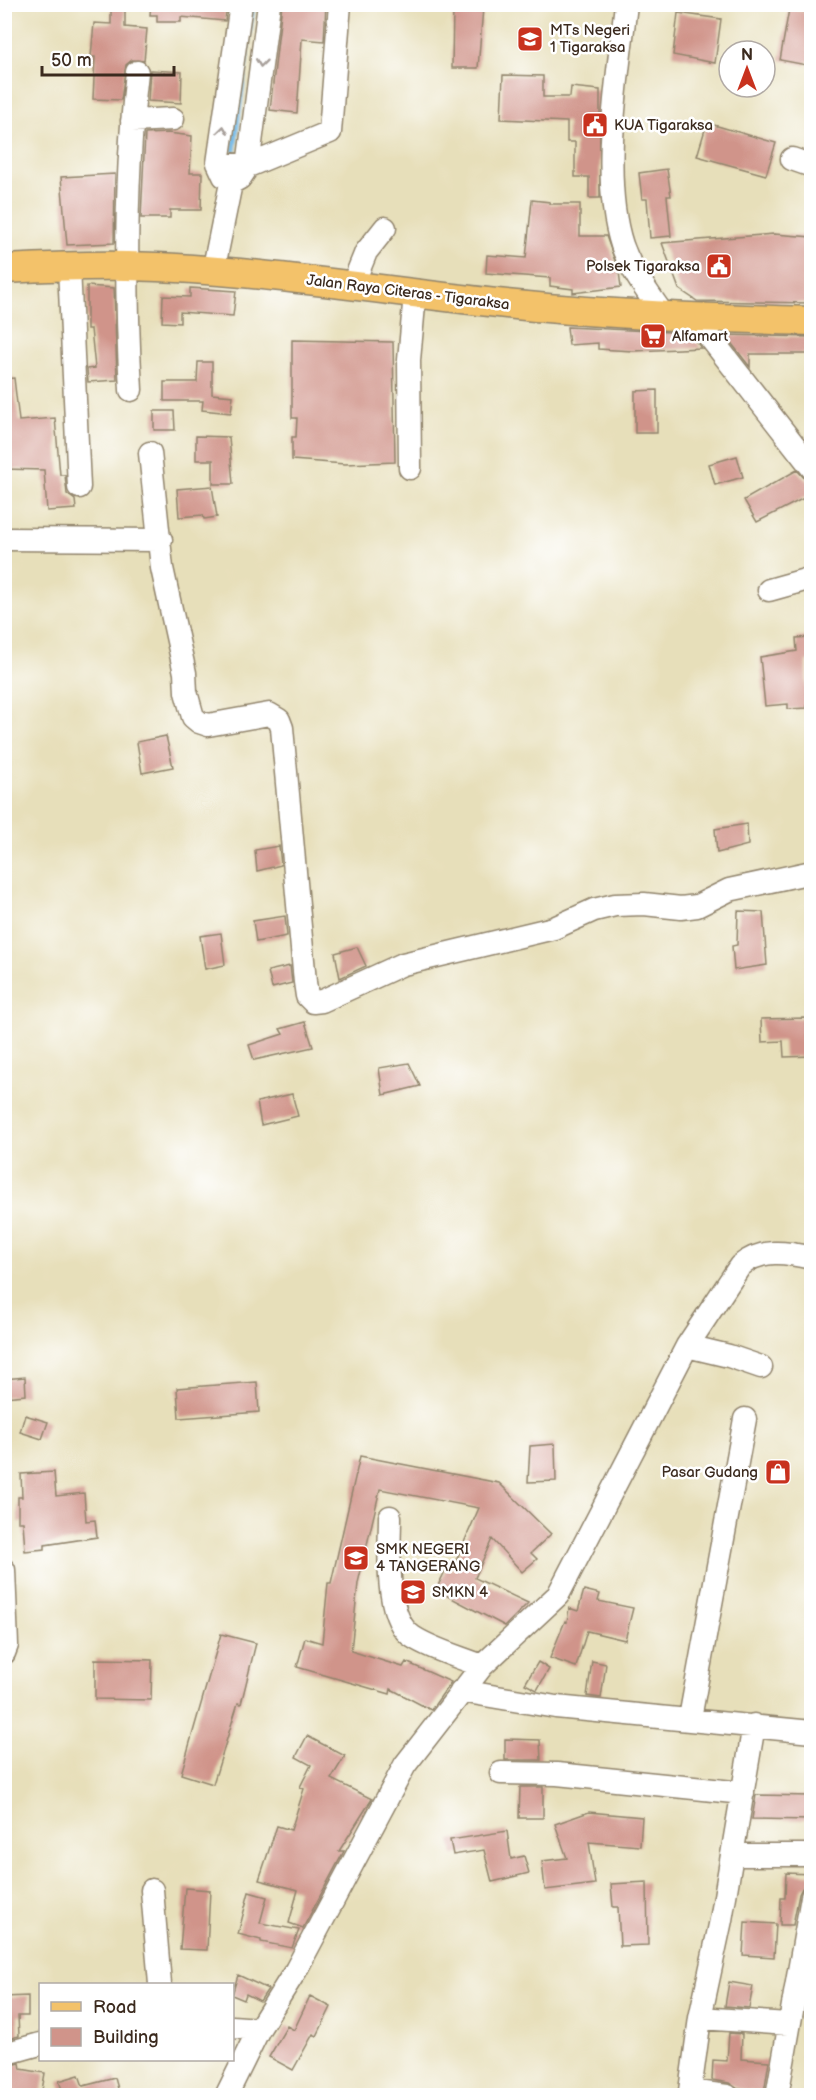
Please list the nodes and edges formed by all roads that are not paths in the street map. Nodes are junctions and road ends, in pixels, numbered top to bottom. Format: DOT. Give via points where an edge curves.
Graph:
graph roads {
  1 [pos="241,4"];
  2 [pos="269,4"];
  3 [pos="340,4"];
  4 [pos="626,4"];
  5 [pos="137,72"];
  6 [pos="173,119"];
  7 [pos="132,121"];
  8 [pos="218,163"];
  9 [pos="248,166"];
  10 [pos="231,183"];
  11 [pos="385,228"];
  12 [pos="126,266"];
  13 [pos="69,267"];
  14 [pos="4,269"];
  15 [pos="213,272"];
  16 [pos="353,284"];
  17 [pos="415,294"];
  18 [pos="664,316"];
  19 [pos="694,317"];
  20 [pos="812,321"];
  21 [pos="131,390"];
  22 [pos="150,453"];
  23 [pos="410,468"];
  24 [pos="812,468"];
  25 [pos="79,487"];
  26 [pos="4,539"];
  27 [pos="161,540"];
  28 [pos="812,578"];
  29 [pos="769,590"];
  30 [pos="812,872"];
  31 [pos="812,1258"];
  32 [pos="687,1346"];
  33 [pos="761,1367"];
  34 [pos="745,1419"];
  35 [pos="390,1517"];
  36 [pos="4,1570"];
  37 [pos="4,1653"];
  38 [pos="482,1666"];
  39 [pos="461,1691"];
  40 [pos="690,1718"];
  41 [pos="754,1725"];
  42 [pos="812,1732"];
  43 [pos="501,1773"];
  44 [pos="743,1793"];
  45 [pos="733,1855"];
  46 [pos="812,1855"];
  47 [pos="152,1890"];
  48 [pos="812,1897"];
  49 [pos="807,1956"];
  50 [pos="160,1983"];
  51 [pos="700,2018"];
  52 [pos="788,2024"];
  53 [pos="234,2027"];
  54 [pos="259,2029"];
  55 [pos="39,2044"];
  56 [pos="4,2054"];
  57 [pos="226,2096"];
  58 [pos="727,2096"];
  59 [pos="777,2096"];
  8 -- 1 [label="street, one-way"];
  2 -- 9 [label="street, one-way"];
  3 -- 9 [label="street" via="330,132"];
  4 -- 18 [label="street" via="615,110 614,197 622,245"];
  5 -- 7 [label="street"];
  6 -- 7 [label="street"];
  7 -- 12 [label="street"];
  8 -- 9 [label="street"];
  8 -- 10 [label="street"];
  9 -- 10 [label="street"];
  10 -- 15 [label="street"];
  11 -- 16 [label="street" via="366,252"];
  12 -- 13 [label="main road, Jalan Raya Citeras - Tigaraksa"];
  12 -- 15 [label="main road, Jalan Raya Citeras - Tigaraksa"];
  12 -- 21 [label="street"];
  13 -- 14 [label="main road, Jalan Raya Citeras - Tigaraksa"];
  13 -- 25 [label="street"];
  15 -- 16 [label="main road, Jalan Raya Citeras - Tigaraksa"];
  16 -- 17 [label="main road, Jalan Raya Citeras - Tigaraksa"];
  17 -- 18 [label="main road, Jalan Raya Citeras - Tigaraksa"];
  17 -- 23 [label="street" via="409,360"];
  18 -- 19 [label="main road, Jalan Raya Citeras - Tigaraksa"];
  19 -- 20 [label="main road, Jalan Raya Citeras - Tigaraksa"];
  19 -- 24 [label="street"];
  22 -- 27 [label="street"];
  26 -- 27 [label="street"];
  27 -- 30 [label="street" via="168,602 193,717 208,725 269,714 279,720 282,728 305,982 307,996 313,1002 403,964 554,928 615,904 697,906 729,890"];
  28 -- 29 [label="street"];
  31 -- 32 [label="street" via="762,1253 750,1258 740,1266"];
  32 -- 33 [label="street"];
  32 -- 38 [label="street" via="562,1590"];
  34 -- 40 [label="street"];
  35 -- 38 [label="street" via="394,1612 411,1636"];
  36 -- 37 [label="street"];
  38 -- 39 [label="street"];
  39 -- 40 [label="street" via="556,1707"];
  39 -- 54 [label="street" via="387,1795 296,1970"];
  40 -- 41 [label="street"];
  41 -- 42 [label="street"];
  41 -- 44 [label="street"];
  43 -- 44 [label="street" via="556,1774"];
  44 -- 45 [label="street"];
  45 -- 46 [label="street"];
  45 -- 51 [label="street"];
  47 -- 50 [label="street"];
  48 -- 49 [label="street"];
  49 -- 52 [label="street"];
  51 -- 52 [label="street"];
  51 -- 58 [label="street" via="690,2091"];
  52 -- 59 [label="street"];
  53 -- 54 [label="street"];
  54 -- 57 [label="street"];
  55 -- 56 [label="street"];
}
